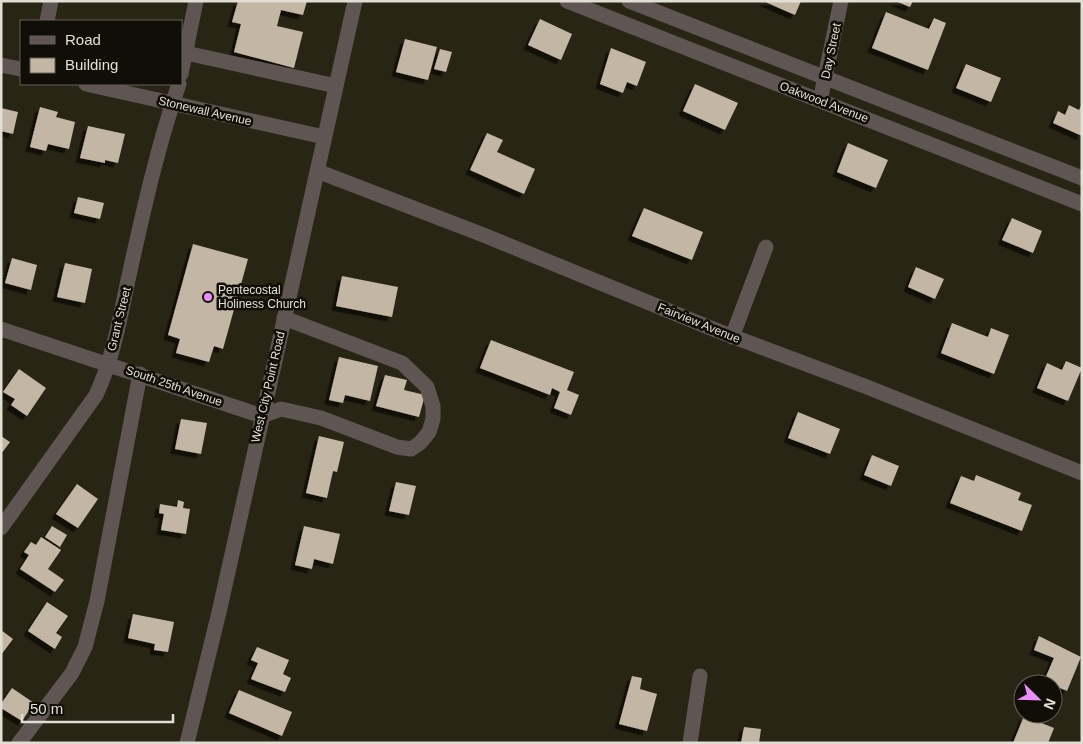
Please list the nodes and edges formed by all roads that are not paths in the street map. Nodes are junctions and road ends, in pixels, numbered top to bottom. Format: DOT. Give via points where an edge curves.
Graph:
graph roads {
  1 [pos="51,1"];
  2 [pos="196,1"];
  3 [pos="354,1"];
  4 [pos="566,1"];
  5 [pos="629,1"];
  6 [pos="842,1"];
  7 [pos="47,20"];
  8 [pos="186,53"];
  9 [pos="1,65"];
  10 [pos="20,69"];
  11 [pos="182,70"];
  12 [pos="826,77"];
  13 [pos="91,85"];
  14 [pos="179,85"];
  15 [pos="336,86"];
  16 [pos="820,100"];
  17 [pos="172,103"];
  18 [pos="324,137"];
  19 [pos="317,172"];
  20 [pos="1082,178"];
  21 [pos="1082,204"];
  22 [pos="766,247"];
  23 [pos="284,318"];
  24 [pos="1,329"];
  25 [pos="732,336"];
  26 [pos="108,363"];
  27 [pos="140,374"];
  28 [pos="262,416"];
  29 [pos="1082,473"];
  30 [pos="1,528"];
  31 [pos="700,676"];
  32 [pos="20,743"];
  33 [pos="186,743"];
  34 [pos="690,743"];
  1 -- 7 [label="street"];
  2 -- 8 [label="street"];
  3 -- 15 [label="street, West City Point Road"];
  4 -- 16 [label="street, Oakwood Avenue"];
  5 -- 12 [label="street, Oakwood Avenue"];
  6 -- 12 [label="street, Day Street"];
  8 -- 11 [label="street"];
  8 -- 15 [label="street"];
  9 -- 10 [label="street"];
  12 -- 16 [label="street, Day Street"];
  12 -- 20 [label="street, Oakwood Avenue"];
  13 -- 17 [label="street, Stonewall Avenue"];
  14 -- 17 [label="street, Grant Street"];
  15 -- 18 [label="street, West City Point Road"];
  16 -- 21 [label="street, Oakwood Avenue"];
  17 -- 18 [label="street, Stonewall Avenue"];
  17 -- 26 [label="street, Grant Street" via="162,132"];
  18 -- 19 [label="street, West City Point Road"];
  19 -- 23 [label="street, West City Point Road"];
  19 -- 25 [label="street, Fairview Avenue" via="486,236"];
  22 -- 25 [label="street"];
  23 -- 28 [label="street, West City Point Road"];
  23 -- 28 [label="street" via="402,363 427,387 433,419 429,432 410,449 320,418 281,409"];
  24 -- 26 [label="street, South 25th Avenue"];
  25 -- 29 [label="street, Fairview Avenue"];
  26 -- 27 [label="street, South 25th Avenue"];
  26 -- 30 [label="street, Grant Street" via="96,395"];
  27 -- 28 [label="street, South 25th Avenue"];
  27 -- 32 [label="street" via="97,601 85,647 72,673"];
  28 -- 33 [label="street, West City Point Road" via="220,608"];
  31 -- 34 [label="street"];
}
